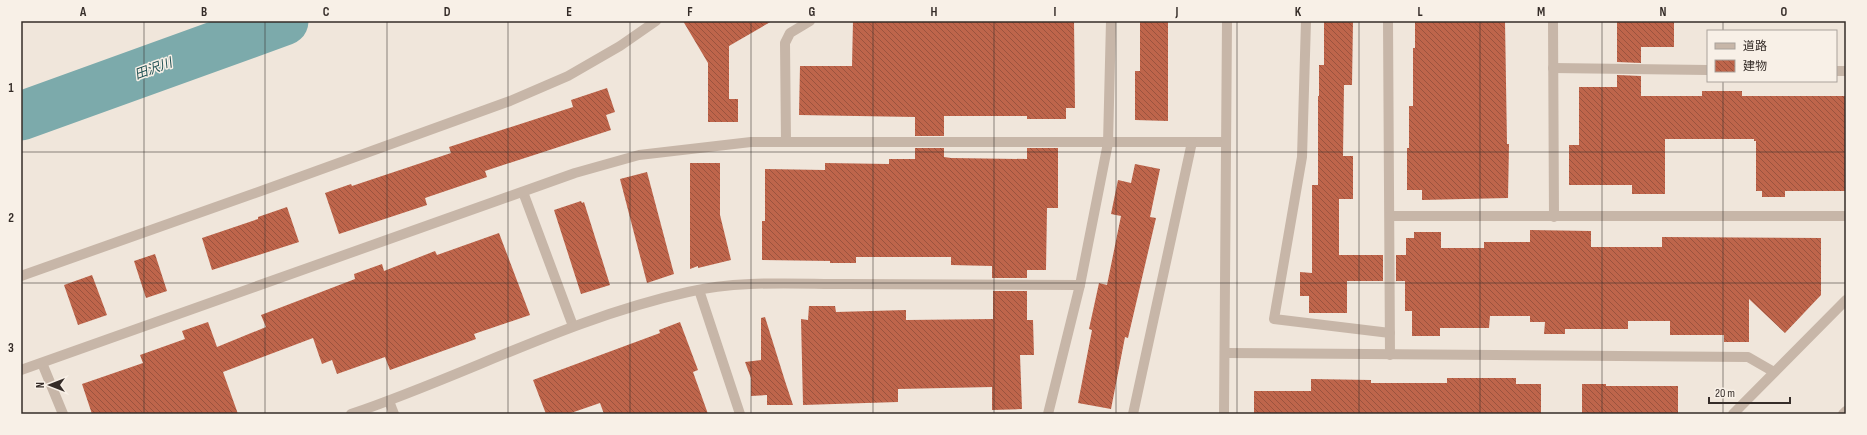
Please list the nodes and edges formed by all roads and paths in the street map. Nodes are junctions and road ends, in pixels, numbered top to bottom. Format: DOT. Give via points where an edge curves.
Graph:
graph roads {
  1 [pos="656,21"];
  2 [pos="810,21"];
  3 [pos="1111,21"];
  4 [pos="1227,21"];
  5 [pos="1306,21"];
  6 [pos="1388,21"];
  7 [pos="1553,21"];
  8 [pos="1553,68"];
  9 [pos="1707,70"];
  10 [pos="786,142"];
  11 [pos="1192,142"];
  12 [pos="1226,142"];
  13 [pos="1108,143"];
  14 [pos="523,192"];
  15 [pos="1390,216"];
  16 [pos="1846,216"];
  17 [pos="1554,217"];
  18 [pos="21,276"];
  19 [pos="1080,285"];
  20 [pos="699,290"];
  21 [pos="1846,300"];
  22 [pos="573,326"];
  23 [pos="1390,333"];
  24 [pos="1225,353"];
  25 [pos="1390,355"];
  26 [pos="42,363"];
  27 [pos="21,370"];
  28 [pos="1774,372"];
  29 [pos="389,401"];
  30 [pos="1846,411"];
  31 [pos="63,414"];
  32 [pos="351,414"];
  33 [pos="394,414"];
  34 [pos="740,414"];
  35 [pos="1048,414"];
  36 [pos="1132,414"];
  37 [pos="1224,414"];
  38 [pos="1733,414"];
  39 [pos="1843,414"];
  1 -- 18 [label="street" via="620,46 568,76 510,100"];
  2 -- 10 [label="street" via="790,33 785,43"];
  3 -- 13 [label="street"];
  4 -- 12 [label="street"];
  5 -- 23 [label="street" via="1302,157 1274,319"];
  6 -- 15 [label="street"];
  7 -- 8 [label="street"];
  8 -- 9 [label="street"];
  8 -- 17 [label="street"];
  10 -- 13 [label="street"];
  10 -- 14 [label="street" via="751,142 639,155 575,173"];
  11 -- 12 [label="street"];
  11 -- 13 [label="street"];
  11 -- 36 [label="street"];
  12 -- 24 [label="street"];
  13 -- 19 [label="street"];
  14 -- 22 [label="street"];
  14 -- 26 [label="street"];
  15 -- 17 [label="street"];
  15 -- 23 [label="street"];
  16 -- 17 [label="street"];
  19 -- 20 [label="street" via="746,284"];
  19 -- 35 [label="street"];
  20 -- 22 [label="street" via="636,305"];
  20 -- 34 [label="street"];
  21 -- 28 [label="street"];
  22 -- 29 [label="street"];
  23 -- 25 [label="street"];
  24 -- 25 [label="street"];
  24 -- 37 [label="street"];
  25 -- 28 [label="street" via="1748,357"];
  26 -- 27 [label="street"];
  26 -- 31 [label="street"];
  28 -- 38 [label="street"];
  29 -- 32 [label="street"];
  29 -- 33 [label="street"];
  30 -- 39 [label="street"];
}
